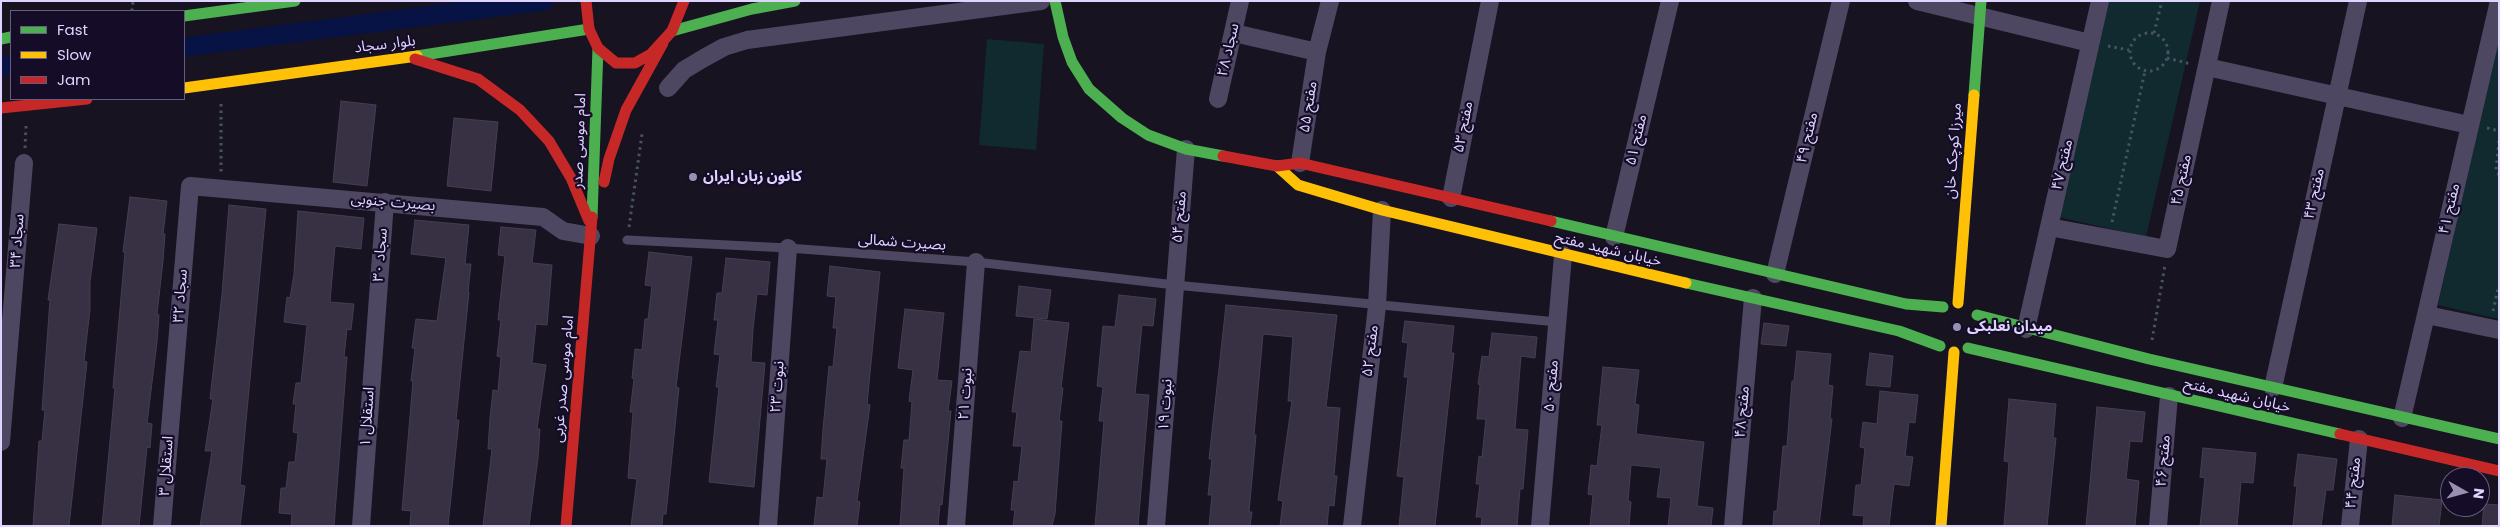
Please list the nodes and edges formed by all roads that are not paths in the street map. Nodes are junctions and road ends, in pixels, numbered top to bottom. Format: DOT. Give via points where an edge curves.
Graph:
graph roads {
  1 [pos="295,1"];
  2 [pos="586,1"];
  3 [pos="684,1"];
  4 [pos="796,1"];
  5 [pos="1042,1"];
  6 [pos="1055,1"];
  7 [pos="1240,1"];
  8 [pos="1330,1"];
  9 [pos="1490,1"];
  10 [pos="1670,1"];
  11 [pos="1841,1"];
  12 [pos="1917,1"];
  13 [pos="2100,1"];
  14 [pos="2221,1"];
  15 [pos="2358,1"];
  16 [pos="2499,1"];
  17 [pos="1980,9"];
  18 [pos="185,16"];
  19 [pos="589,29"];
  20 [pos="672,31"];
  21 [pos="1234,33"];
  22 [pos="663,43"];
  23 [pos="2090,43"];
  24 [pos="598,48"];
  25 [pos="1317,52"];
  26 [pos="410,57"];
  27 [pos="2207,68"];
  28 [pos="185,88"];
  29 [pos="668,88"];
  30 [pos="2336,96"];
  31 [pos="1218,99"];
  32 [pos="79,100"];
  33 [pos="1,108"];
  34 [pos="2469,125"];
  35 [pos="1186,149"];
  36 [pos="24,163"];
  37 [pos="1300,163"];
  38 [pos="1277,166"];
  39 [pos="190,186"];
  40 [pos="1451,198"];
  41 [pos="385,202"];
  42 [pos="1382,210"];
  43 [pos="2049,227"];
  44 [pos="591,231"];
  45 [pos="1614,238"];
  46 [pos="627,240"];
  47 [pos="788,248"];
  48 [pos="1563,255"];
  49 [pos="976,262"];
  50 [pos="1775,274"];
  51 [pos="1175,285"];
  52 [pos="1753,298"];
  53 [pos="1958,303"];
  54 [pos="1376,306"];
  55 [pos="1943,307"];
  56 [pos="376,309"];
  57 [pos="1976,315"];
  58 [pos="2427,315"];
  59 [pos="1934,318"];
  60 [pos="1557,322"];
  61 [pos="2026,329"];
  62 [pos="2494,329"];
  63 [pos="1932,333"];
  64 [pos="1940,346"];
  65 [pos="1968,348"];
  66 [pos="1954,352"];
  67 [pos="2273,388"];
  68 [pos="2169,396"];
  69 [pos="172,406"];
  70 [pos="2402,418"];
  71 [pos="2359,439"];
  72 [pos="2499,439"];
  73 [pos="1,442"];
  74 [pos="2499,472"];
  75 [pos="1541,521"];
  76 [pos="162,526"];
  77 [pos="360,526"];
  78 [pos="566,526"];
  79 [pos="768,526"];
  80 [pos="956,526"];
  81 [pos="1156,526"];
  82 [pos="1352,526"];
  83 [pos="1733,526"];
  84 [pos="1941,526"];
  85 [pos="2158,526"];
  86 [pos="2350,526"];
  1 -- 18 [label="street"];
  2 -- 19 [label="street"];
  3 -- 20 [label="street"];
  4 -- 20 [label="street" via="752,9"];
  5 -- 29 [label="street" via="747,40 724,47 697,62 684,70"];
  6 -- 35 [label="street, خیابان شهید مفتح" via="1072,62 1089,89 1141,130"];
  7 -- 21 [label="street, سجاد ۲۸"];
  8 -- 25 [label="street, مفتح ۵۵"];
  9 -- 40 [label="street, مفتح ۵۳"];
  10 -- 45 [label="street, مفتح ۵۱"];
  11 -- 50 [label="street, مفتح ۴۹"];
  12 -- 17 [label="street"];
  13 -- 23 [label="street, مفتح ۴۷"];
  14 -- 27 [label="street, مفتح ۴۵"];
  15 -- 30 [label="street, مفتح ۴۳"];
  16 -- 34 [label="street, مفتح ۴۱"];
  17 -- 23 [label="street"];
  17 -- 53 [label="street, میرزا کوچک خان"];
  19 -- 24 [label="street"];
  19 -- 26 [label="street, بلوار سجاد"];
  20 -- 22 [label="street"];
  21 -- 25 [label="street"];
  21 -- 31 [label="street, سجاد ۲۸"];
  22 -- 24 [label="street" via="635,63 616,63"];
  22 -- 44 [label="street" via="626,110"];
  23 -- 43 [label="street, مفتح ۴۷"];
  24 -- 44 [label="street, امام موسی صدر"];
  25 -- 37 [label="street, مفتح ۵۵"];
  26 -- 28 [label="street, بلوار سجاد"];
  26 -- 44 [label="street" via="478,79 520,110 549,141 571,178"];
  27 -- 30 [label="street"];
  27 -- 43 [label="street, مفتح ۴۵" via="2167,250"];
  30 -- 34 [label="street"];
  30 -- 67 [label="street, مفتح ۴۳"];
  32 -- 33 [label="street"];
  34 -- 58 [label="street, مفتح ۴۱"];
  35 -- 38 [label="street, خیابان شهید مفتح"];
  35 -- 51 [label="street, مفتح ۵۴"];
  36 -- 73 [label="street, سجاد ۳۴"];
  37 -- 38 [label="street, خیابان شهید مفتح"];
  37 -- 40 [label="street, خیابان شهید مفتح"];
  38 -- 42 [label="street, خیابان شهید مفتح" via="1298,185"];
  39 -- 41 [label="street, بصیرت جنوبی"];
  39 -- 69 [label="street, سجاد ۳۲"];
  40 -- 45 [label="street, خیابان شهید مفتح"];
  41 -- 44 [label="street, بصیرت جنوبی" via="543,217 563,231"];
  41 -- 56 [label="street, سجاد ۳۰"];
  42 -- 48 [label="street, خیابان شهید مفتح"];
  42 -- 54 [label="street, مفتح ۵۲"];
  43 -- 61 [label="street, مفتح ۴۷"];
  44 -- 78 [label="street, امام موسی صدر غربی"];
  45 -- 50 [label="street, خیابان شهید مفتح"];
  46 -- 47 [label="lane, بصیرت شمالی"];
  47 -- 49 [label="lane, بصیرت شمالی"];
  47 -- 79 [label="street, نبوت ۲۳"];
  48 -- 52 [label="street, خیابان شهید مفتح"];
  48 -- 60 [label="street, مفتح ۵۰"];
  49 -- 51 [label="lane, بصیرت شمالی"];
  49 -- 80 [label="street, نبوت ۲۱"];
  50 -- 55 [label="street, خیابان شهید مفتح" via="1906,304"];
  51 -- 54 [label="lane, بصیرت شمالی"];
  51 -- 81 [label="street, نبوت ۱۹"];
  52 -- 64 [label="street, خیابان شهید مفتح" via="1899,331"];
  52 -- 83 [label="street, مفتح ۴۸"];
  53 -- 55 [label="street, خیابان شهید مفتح"];
  53 -- 57 [label="street, خیابان شهید مفتح"];
  54 -- 60 [label="lane, بصیرت شمالی"];
  54 -- 82 [label="street, مفتح ۵۲"];
  55 -- 59 [label="street"];
  56 -- 77 [label="street, استقلال ۱"];
  57 -- 61 [label="street, خیابان شهید مفتح"];
  57 -- 65 [label="street" via="1979,333"];
  58 -- 62 [label="street"];
  58 -- 70 [label="street, مفتح ۴۱"];
  60 -- 75 [label="street, مفتح ۵۰"];
  61 -- 67 [label="street, خیابان شهید مفتح"];
  63 -- 64 [label="street"];
  64 -- 66 [label="street, خیابان شهید مفتح"];
  65 -- 66 [label="street"];
  65 -- 68 [label="street, خیابان شهید مفتح"];
  66 -- 84 [label="street"];
  67 -- 70 [label="street, خیابان شهید مفتح"];
  68 -- 71 [label="street, خیابان شهید مفتح"];
  68 -- 85 [label="street, مفتح ۴۶"];
  69 -- 76 [label="street, استقلال ۳"];
  70 -- 72 [label="street, خیابان شهید مفتح"];
  71 -- 74 [label="street, خیابان شهید مفتح"];
  71 -- 86 [label="street, مفتح ۴۴"];
}
